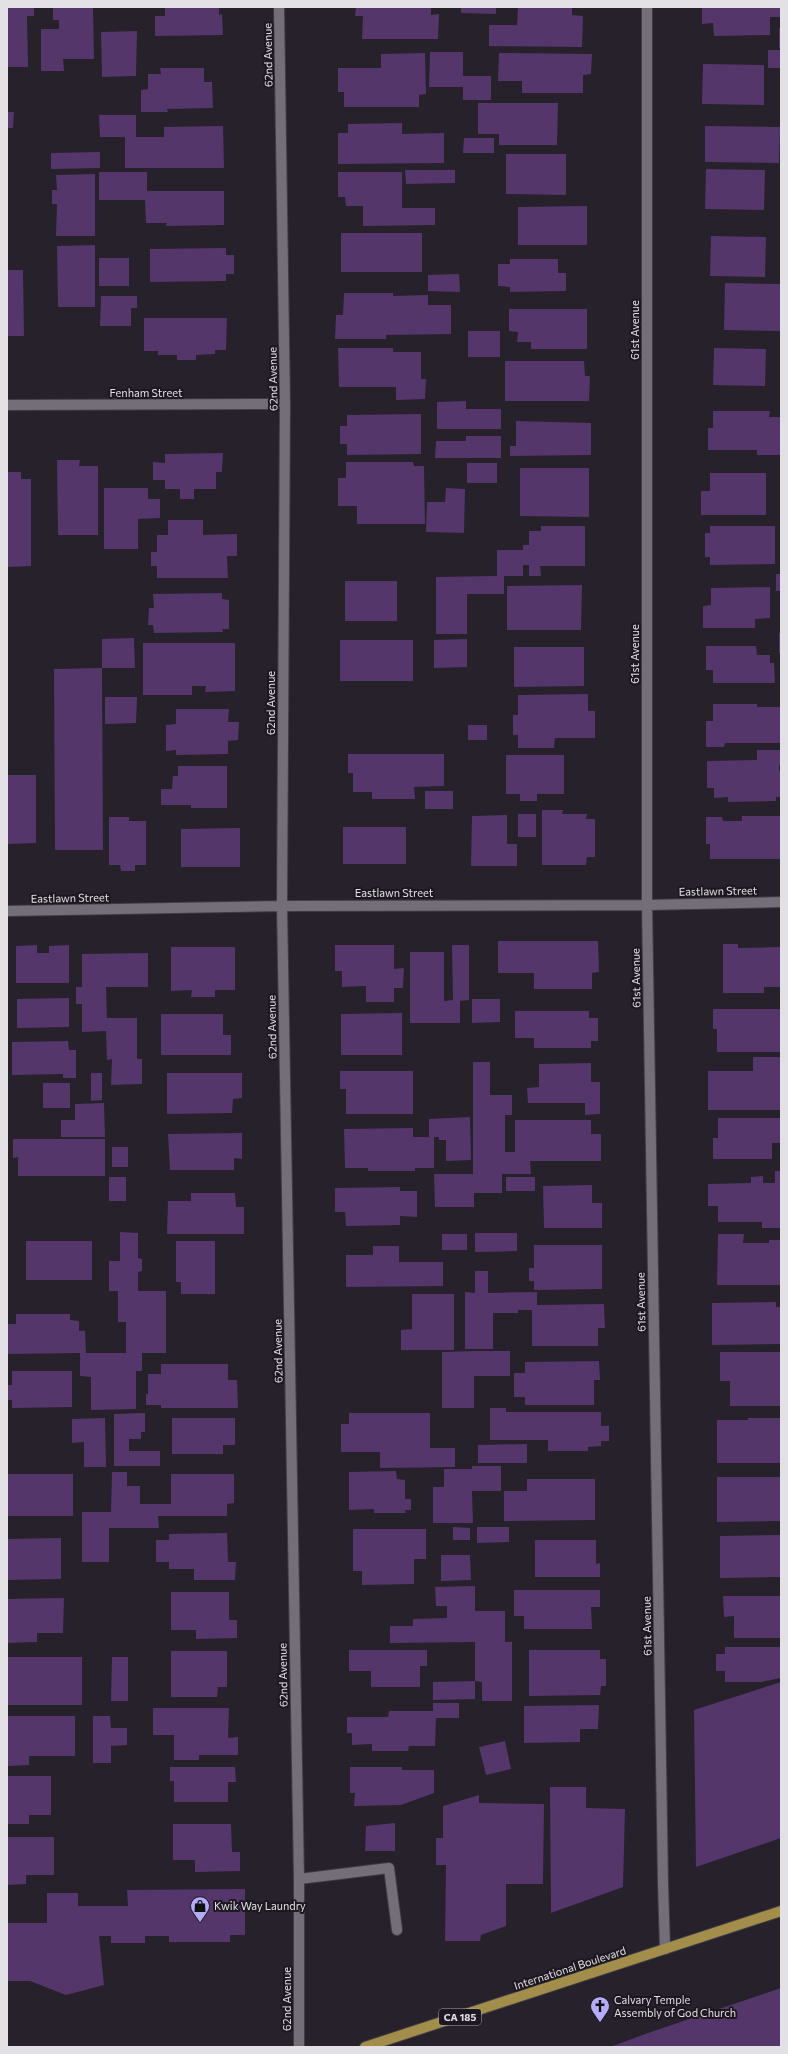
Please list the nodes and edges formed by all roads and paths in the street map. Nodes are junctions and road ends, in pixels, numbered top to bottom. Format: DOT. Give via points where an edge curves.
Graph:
graph roads {
  1 [pos="279,7"];
  2 [pos="646,7"];
  3 [pos="285,404"];
  4 [pos="7,405"];
  5 [pos="781,902"];
  6 [pos="647,905"];
  7 [pos="282,906"];
  8 [pos="7,911"];
  9 [pos="299,1879"];
  10 [pos="781,1911"];
  11 [pos="397,1930"];
  12 [pos="665,1949"];
  13 [pos="299,2047"];
  14 [pos="365,2047"];
  1 -- 3 [label="street, 62nd Avenue"];
  2 -- 6 [label="street, 61st Avenue"];
  3 -- 4 [label="street, Fenham Street"];
  3 -- 7 [label="street, 62nd Avenue"];
  5 -- 6 [label="street, Eastlawn Street"];
  6 -- 7 [label="street, Eastlawn Street"];
  6 -- 12 [label="street, 61st Avenue"];
  7 -- 8 [label="street, Eastlawn Street"];
  7 -- 9 [label="street, 62nd Avenue"];
  9 -- 11 [label="street" via="389,1868"];
  9 -- 13 [label="street, 62nd Avenue"];
  10 -- 12 [label="main road, International Boulevard / CA 185"];
  12 -- 14 [label="main road, International Boulevard / CA 185"];
}
